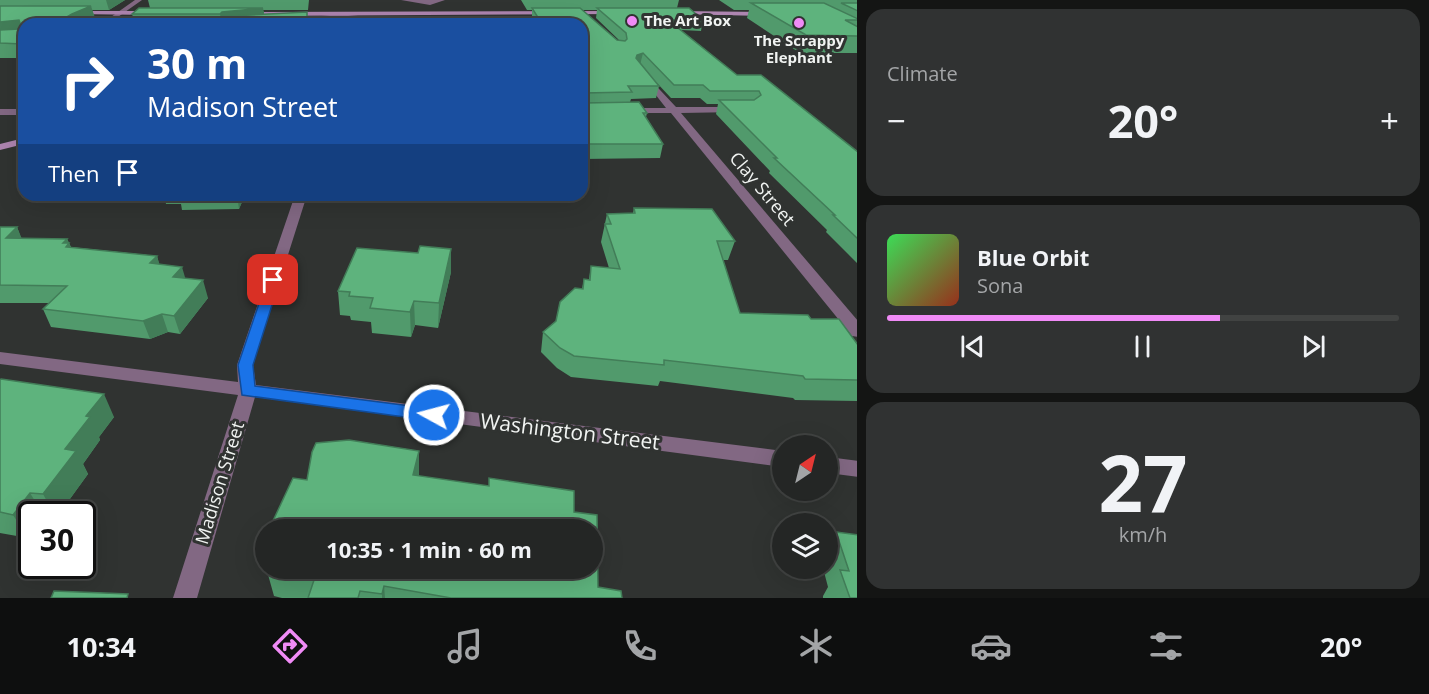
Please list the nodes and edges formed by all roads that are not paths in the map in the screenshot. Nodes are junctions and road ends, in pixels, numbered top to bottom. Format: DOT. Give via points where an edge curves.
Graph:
graph roads {
  1 [pos="139,0"];
  2 [pos="404,0"];
  3 [pos="442,0"];
  4 [pos="578,10"];
  5 [pos="356,11"];
  6 [pos="120,13"];
  7 [pos="167,13"];
  8 [pos="622,13"];
  9 [pos="664,13"];
  10 [pos="68,14"];
  11 [pos="238,14"];
  12 [pos="772,14"];
  13 [pos="113,18"];
  14 [pos="293,18"];
  15 [pos="354,18"];
  16 [pos="550,18"];
  17 [pos="593,24"];
  18 [pos="640,69"];
  19 [pos="750,108"];
  20 [pos="673,110"];
  21 [pos="617,111"];
  22 [pos="0,112"];
  23 [pos="18,112"];
  24 [pos="18,142"];
  25 [pos="0,147"];
  26 [pos="299,201"];
  27 [pos="857,331"];
  28 [pos="0,358"];
  29 [pos="248,391"];
  30 [pos="772,458"];
  31 [pos="838,466"];
  32 [pos="857,469"];
  33 [pos="185,598"];
  1 -- 6 [label="street"];
  2 -- 3 [label="street"];
  4 -- 5 [label="main road"];
  4 -- 8 [label="main road"];
  4 -- 16 [label="main road"];
  4 -- 17 [label="street"];
  5 -- 11 [label="main road"];
  5 -- 14 [label="street"];
  5 -- 15 [label="street"];
  6 -- 7 [label="main road"];
  6 -- 10 [label="main road"];
  6 -- 13 [label="street"];
  9 -- 12 [label="main road"];
  18 -- 20 [label="street, Clay Street"];
  19 -- 20 [label="street"];
  20 -- 21 [label="street"];
  20 -- 27 [label="street, Clay Street"];
  22 -- 23 [label="street"];
  24 -- 25 [label="main road"];
  26 -- 29 [label="street, Madison Street" via="245,365"];
  28 -- 29 [label="street, Washington Street"];
  29 -- 30 [label="street, Washington Street"];
  29 -- 33 [label="street, Madison Street"];
  31 -- 32 [label="street"];
}
